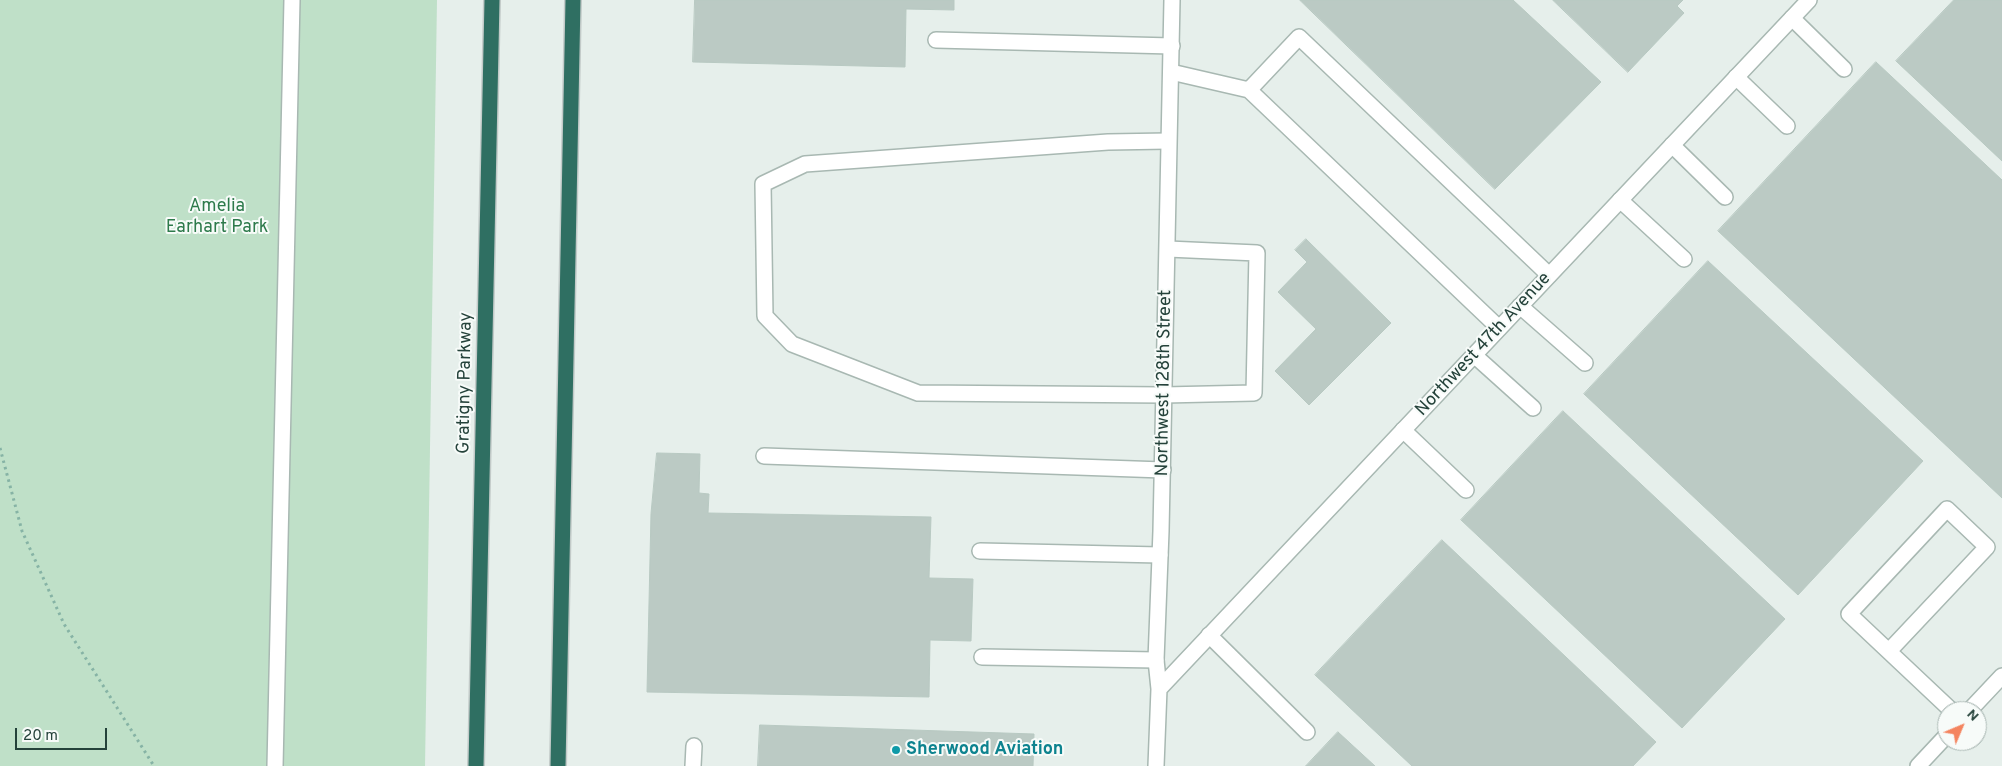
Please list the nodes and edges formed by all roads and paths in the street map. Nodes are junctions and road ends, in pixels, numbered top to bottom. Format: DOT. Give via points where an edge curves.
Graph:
graph roads {
  1 [pos="292,0"];
  2 [pos="492,0"];
  3 [pos="573,0"];
  4 [pos="1172,0"];
  5 [pos="1809,0"];
  6 [pos="1792,18"];
  7 [pos="936,40"];
  8 [pos="1172,46"];
  9 [pos="1844,69"];
  10 [pos="1171,72"];
  11 [pos="1736,77"];
  12 [pos="1249,90"];
  13 [pos="1787,126"];
  14 [pos="1168,141"];
  15 [pos="1672,145"];
  16 [pos="1725,197"];
  17 [pos="1620,200"];
  18 [pos="1168,249"];
  19 [pos="1684,259"];
  20 [pos="1549,276"];
  21 [pos="1520,306"];
  22 [pos="1499,328"];
  23 [pos="1474,354"];
  24 [pos="1585,364"];
  25 [pos="1164,395"];
  26 [pos="1533,408"];
  27 [pos="1403,430"];
  28 [pos="0,448"];
  29 [pos="764,456"];
  30 [pos="1163,470"];
  31 [pos="1466,490"];
  32 [pos="980,551"];
  33 [pos="1160,555"];
  34 [pos="1209,635"];
  35 [pos="1889,651"];
  36 [pos="982,657"];
  37 [pos="1156,660"];
  38 [pos="2002,676"];
  39 [pos="1159,689"];
  40 [pos="1942,701"];
  41 [pos="1978,701"];
  42 [pos="1308,732"];
  43 [pos="694,746"];
  44 [pos="1937,746"];
  45 [pos="154,766"];
  46 [pos="275,766"];
  47 [pos="476,766"];
  48 [pos="558,766"];
  49 [pos="693,766"];
  50 [pos="1156,766"];
  51 [pos="1918,766"];
  1 -- 46 [label="street"];
  2 -- 47 [label="highway, Gratigny Parkway"];
  3 -- 48 [label="highway"];
  4 -- 8 [label="street, Northwest 128th Street"];
  5 -- 6 [label="street, Northwest 47th Avenue"];
  6 -- 9 [label="street"];
  6 -- 11 [label="street, Northwest 47th Avenue"];
  7 -- 8 [label="street"];
  8 -- 10 [label="street, Northwest 128th Street"];
  10 -- 12 [label="street"];
  10 -- 14 [label="street, Northwest 128th Street"];
  11 -- 13 [label="street"];
  11 -- 15 [label="street, Northwest 47th Avenue"];
  12 -- 20 [label="street" via="1299,38"];
  12 -- 22 [label="street"];
  14 -- 18 [label="street, Northwest 128th Street"];
  14 -- 25 [label="street" via="1108,142 804,164 763,184 765,316 792,344 918,393"];
  15 -- 16 [label="street"];
  15 -- 17 [label="street, Northwest 47th Avenue"];
  17 -- 19 [label="street"];
  17 -- 20 [label="street, Northwest 47th Avenue"];
  18 -- 25 [label="street, Northwest 128th Street"];
  18 -- 25 [label="street" via="1257,253 1254,393"];
  20 -- 21 [label="street, Northwest 47th Avenue"];
  21 -- 22 [label="street, Northwest 47th Avenue"];
  21 -- 24 [label="street"];
  22 -- 23 [label="street, Northwest 47th Avenue"];
  23 -- 26 [label="street"];
  23 -- 27 [label="street, Northwest 47th Avenue"];
  25 -- 30 [label="street, Northwest 128th Street"];
  27 -- 31 [label="street"];
  27 -- 34 [label="street, Northwest 47th Avenue"];
  28 -- 45 [label="path" via="22,531 64,624"];
  29 -- 30 [label="street"];
  30 -- 33 [label="street, Northwest 128th Street"];
  32 -- 33 [label="street"];
  33 -- 37 [label="street, Northwest 128th Street"];
  34 -- 39 [label="street, Northwest 47th Avenue"];
  34 -- 42 [label="street"];
  35 -- 35 [label="street" via="1848,614 1947,509 1988,547"];
  35 -- 40 [label="street"];
  36 -- 37 [label="street"];
  37 -- 39 [label="street, Northwest 128th Street"];
  38 -- 41 [label="street"];
  39 -- 50 [label="street, Northwest 128th Street"];
  43 -- 49 [label="street"];
  44 -- 51 [label="street"];
}
